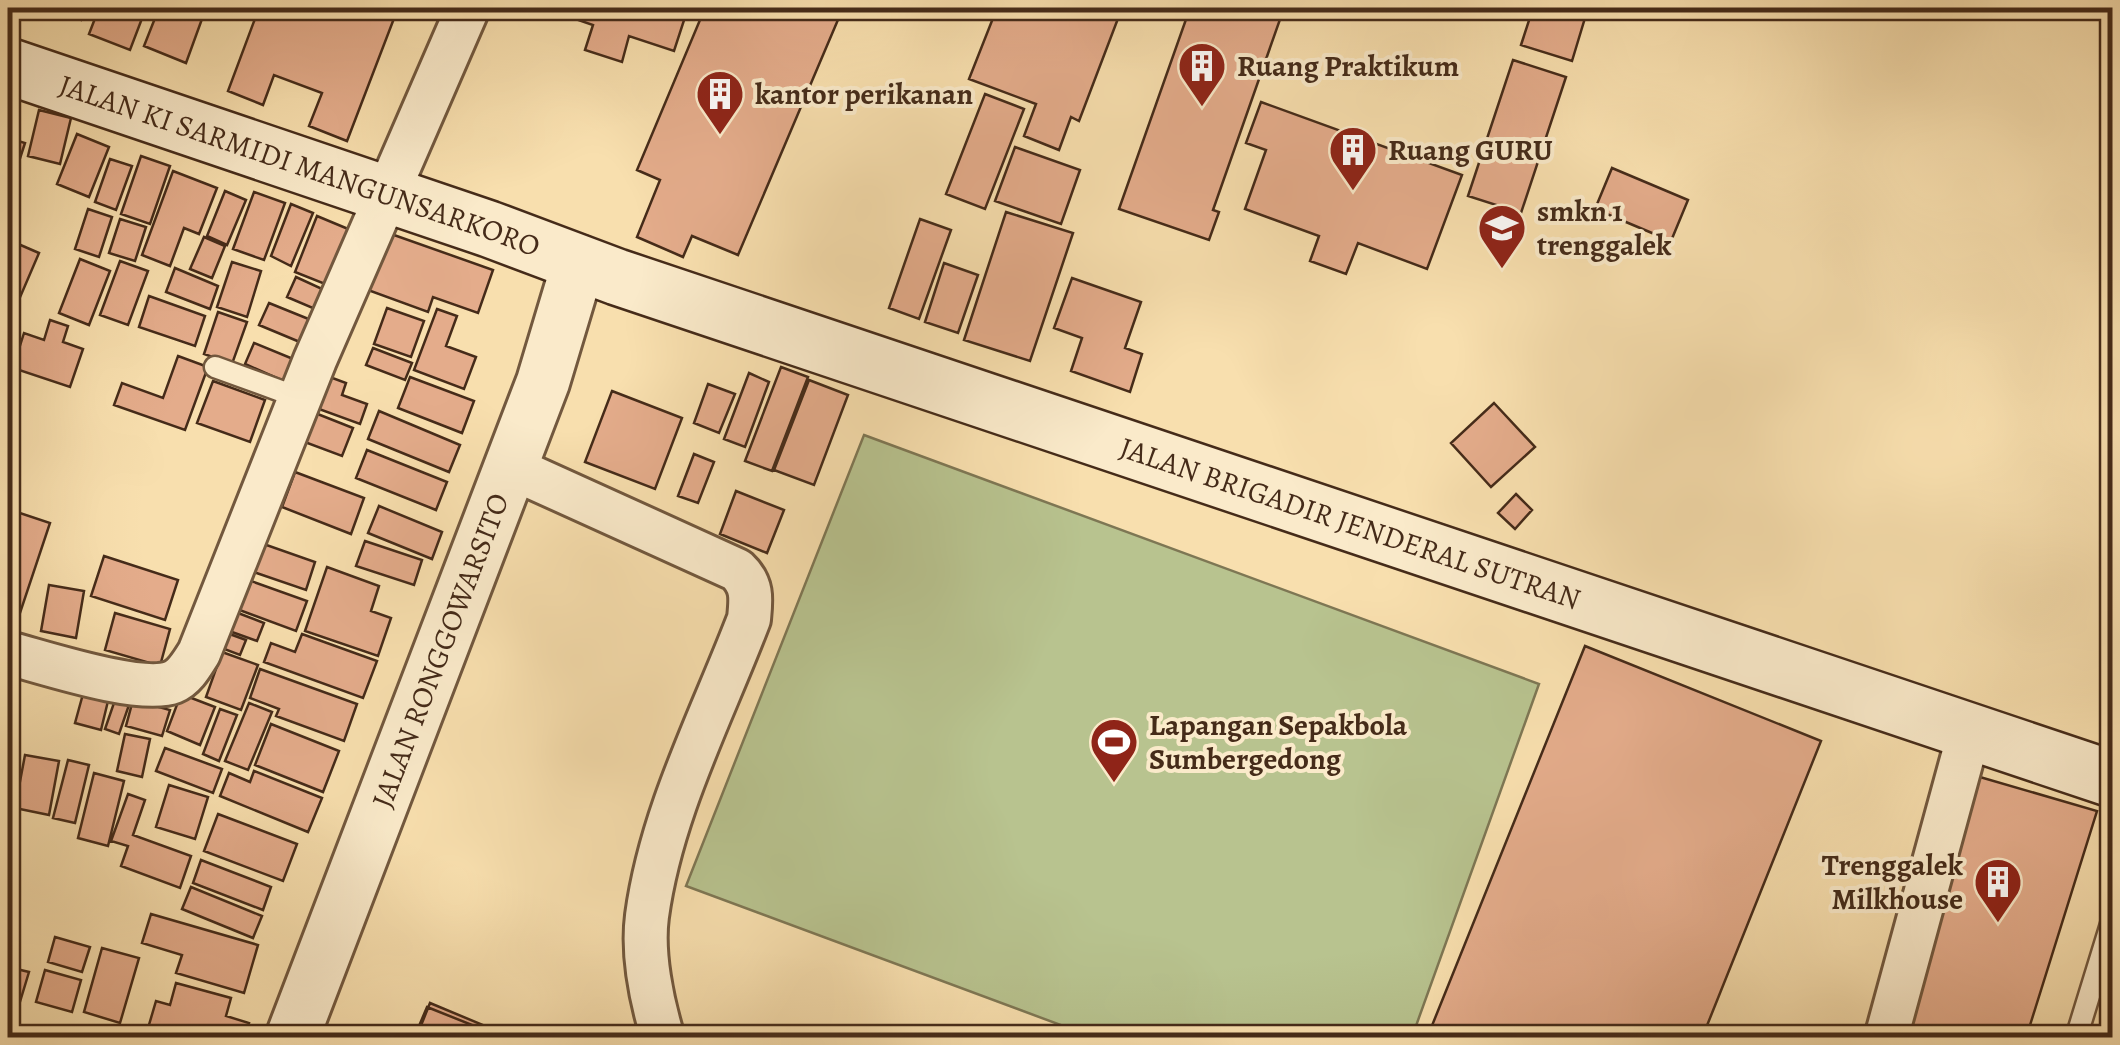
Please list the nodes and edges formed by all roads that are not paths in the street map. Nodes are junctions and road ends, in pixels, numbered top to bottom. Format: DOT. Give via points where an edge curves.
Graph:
graph roads {
  1 [pos="468,8"];
  2 [pos="8,66"];
  3 [pos="386,194"];
  4 [pos="595,268"];
  5 [pos="214,367"];
  6 [pos="300,398"];
  7 [pos="510,467"];
  8 [pos="8,653"];
  9 [pos="1970,730"];
  10 [pos="2112,779"];
  11 [pos="2112,921"];
  12 [pos="292,1038"];
  13 [pos="663,1038"];
  14 [pos="1886,1038"];
  15 [pos="2076,1038"];
  1 -- 3 [label="street"];
  2 -- 3 [label="main road, JALAN KI SARMIDI MANGUNSARKORO"];
  3 -- 4 [label="main road, JALAN KI SARMIDI MANGUNSARKORO"];
  3 -- 6 [label="street"];
  4 -- 7 [label="street, JALAN RONGGOWARSITO" via="553,353"];
  4 -- 9 [label="main road, JALAN BRIGADIR JENDERAL SUTRAN"];
  5 -- 6 [label="lane"];
  6 -- 8 [label="street" via="199,652 181,678 151,686 120,682"];
  7 -- 12 [label="street, JALAN RONGGOWARSITO"];
  7 -- 13 [label="street" via="737,570 752,596 750,619 668,824 646,919"];
  9 -- 10 [label="main road, JALAN BRIGADIR JENDERAL SUTRAN"];
  9 -- 14 [label="street"];
  11 -- 15 [label="lane"];
}
